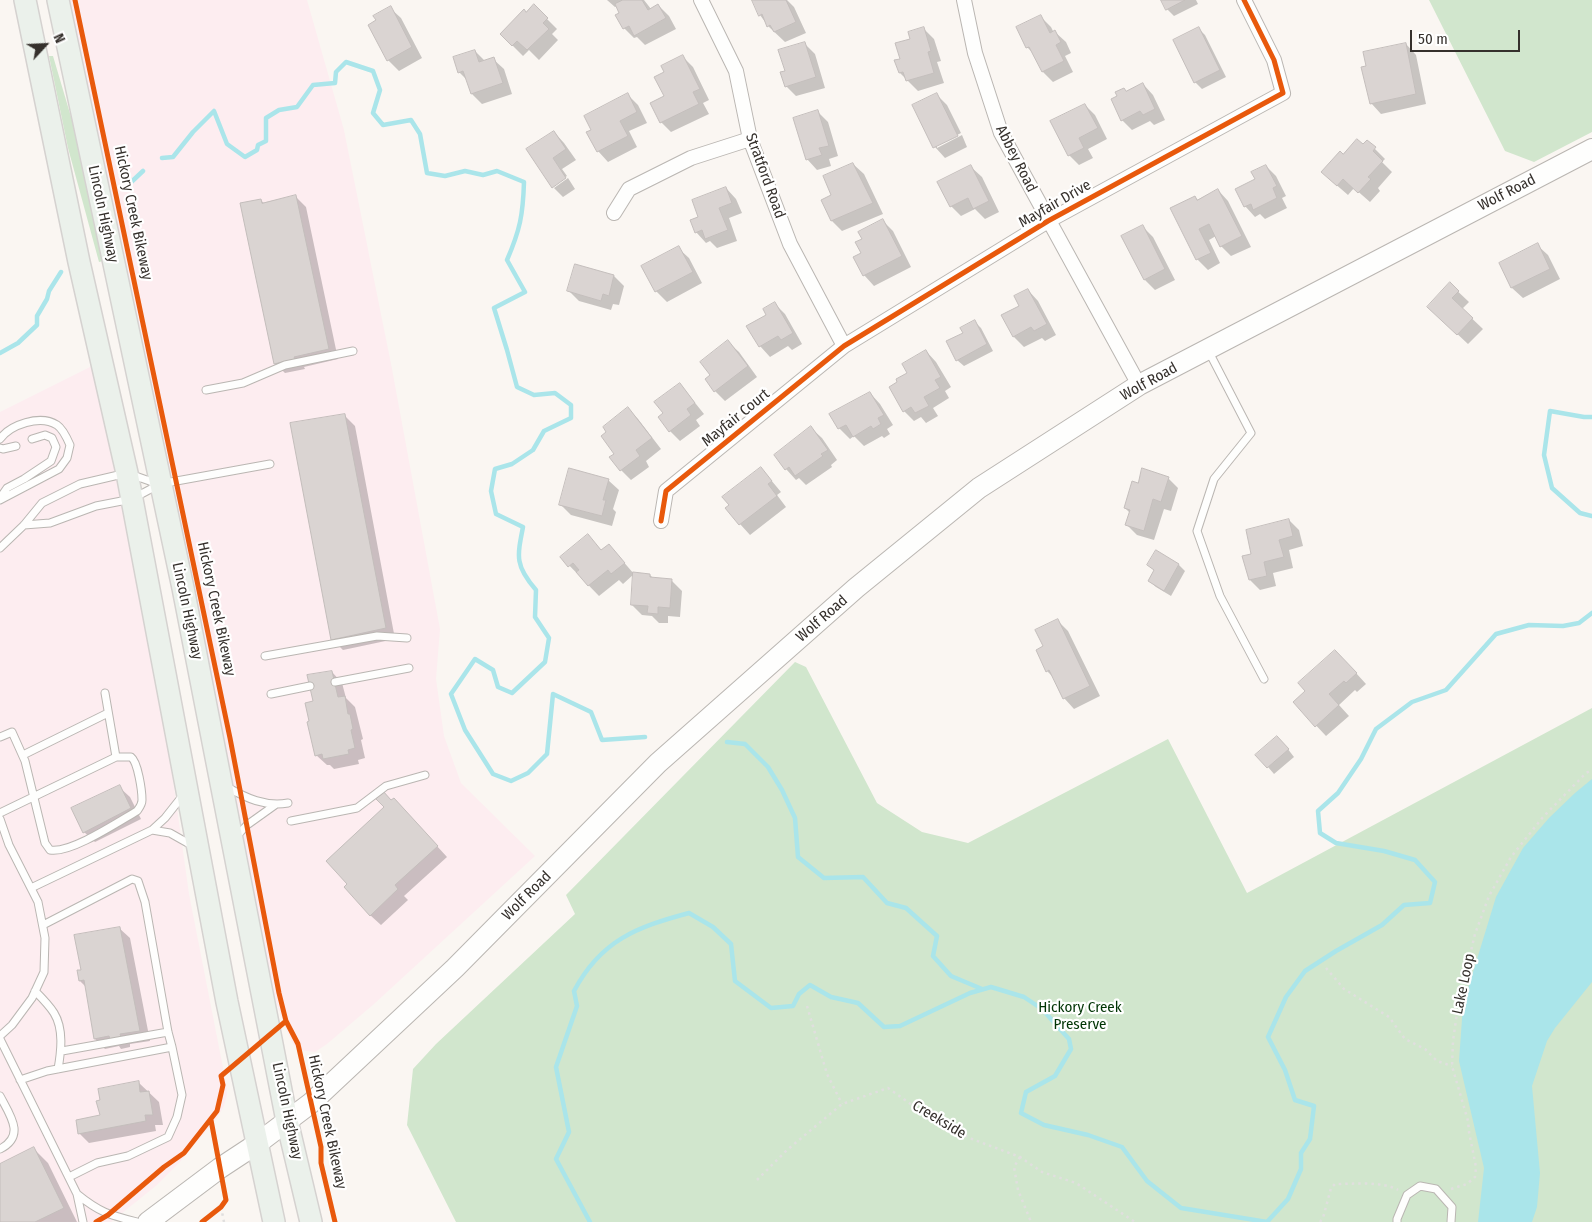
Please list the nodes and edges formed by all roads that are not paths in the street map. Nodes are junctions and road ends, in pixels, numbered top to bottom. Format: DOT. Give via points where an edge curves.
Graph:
graph roads {
  1 [pos="25,0"];
  2 [pos="58,0"];
  3 [pos="701,0"];
  4 [pos="964,0"];
  5 [pos="1244,0"];
  6 [pos="750,139"];
  7 [pos="1592,149"];
  8 [pos="614,213"];
  9 [pos="1048,221"];
  10 [pos="844,346"];
  11 [pos="1208,349"];
  12 [pos="352,351"];
  13 [pos="1139,385"];
  14 [pos="206,390"];
  15 [pos="0,439"];
  16 [pos="32,439"];
  17 [pos="16,446"];
  18 [pos="0,448"];
  19 [pos="270,464"];
  20 [pos="127,473"];
  21 [pos="160,484"];
  22 [pos="0,499"];
  23 [pos="132,499"];
  24 [pos="661,521"];
  25 [pos="24,525"];
  26 [pos="0,548"];
  27 [pos="407,638"];
  28 [pos="265,656"];
  29 [pos="409,668"];
  30 [pos="1264,679"];
  31 [pos="335,682"];
  32 [pos="310,686"];
  33 [pos="105,693"];
  34 [pos="271,694"];
  35 [pos="108,713"];
  36 [pos="0,737"];
  37 [pos="23,755"];
  38 [pos="116,757"];
  39 [pos="425,775"];
  40 [pos="222,785"];
  41 [pos="187,789"];
  42 [pos="35,796"];
  43 [pos="288,803"];
  44 [pos="275,805"];
  45 [pos="0,813"];
  46 [pos="0,819"];
  47 [pos="291,821"];
  48 [pos="152,830"];
  49 [pos="233,841"];
  50 [pos="198,849"];
  51 [pos="31,888"];
  52 [pos="43,925"];
  53 [pos="35,991"];
  54 [pos="168,1032"];
  55 [pos="0,1038"];
  56 [pos="172,1047"];
  57 [pos="62,1051"];
  58 [pos="58,1069"];
  59 [pos="20,1080"];
  60 [pos="0,1096"];
  61 [pos="288,1121"];
  62 [pos="258,1143"];
  63 [pos="0,1149"];
  64 [pos="69,1177"];
  65 [pos="77,1194"];
  66 [pos="84,1222"];
  67 [pos="137,1222"];
  68 [pos="148,1222"];
  69 [pos="274,1222"];
  70 [pos="311,1222"];
  71 [pos="1397,1222"];
  72 [pos="1450,1222"];
  1 -- 20 [label="main road"];
  2 -- 21 [label="main road, Lincoln Highway"];
  3 -- 6 [label="street, Stratford Road" via="736,71"];
  4 -- 9 [label="street, Abbey Road" via="975,53 1001,133"];
  5 -- 9 [label="street, Mayfair Drive" via="1274,60 1282,92"];
  6 -- 8 [label="street" via="691,158 629,189"];
  6 -- 10 [label="street, Stratford Road" via="790,244"];
  7 -- 11 [label="main road, Wolf Road"];
  9 -- 10 [label="street, Mayfair Drive"];
  9 -- 13 [label="street, Abbey Road"];
  10 -- 24 [label="street, Mayfair Court" via="666,491"];
  11 -- 13 [label="main road, Wolf Road"];
  11 -- 30 [label="lane" via="1251,433 1214,479 1197,531 1220,596"];
  12 -- 14 [label="lane" via="284,365 243,384"];
  13 -- 61 [label="main road, Wolf Road" via="979,488 856,588 658,763 455,968"];
  15 -- 22 [label="lane" via="6,431 24,422 40,421 56,424 70,444 67,458 59,469"];
  16 -- 22 [label="lane" via="45,435 52,438 56,447 51,461 7,488"];
  17 -- 18 [label="lane"];
  19 -- 21 [label="lane"];
  20 -- 21 [label="lane"];
  20 -- 23 [label="main road"];
  20 -- 25 [label="lane" via="93,480 62,492 42,503"];
  21 -- 23 [label="lane"];
  21 -- 40 [label="main road, Lincoln Highway"];
  23 -- 25 [label="lane" via="96,506 50,522"];
  23 -- 41 [label="main road"];
  25 -- 26 [label="lane"];
  27 -- 28 [label="lane" via="377,636"];
  29 -- 31 [label="lane"];
  32 -- 34 [label="lane"];
  33 -- 35 [label="lane"];
  35 -- 37 [label="lane"];
  35 -- 38 [label="lane"];
  36 -- 37 [label="lane" via="12,732"];
  37 -- 42 [label="lane"];
  38 -- 42 [label="lane"];
  38 -- 42 [label="lane" via="134,759 141,804 137,812 83,841 56,851 50,850 41,832"];
  39 -- 47 [label="lane" via="386,786 357,808"];
  40 -- 44 [label="lane" via="248,798"];
  40 -- 49 [label="main road, Lincoln Highway"];
  41 -- 48 [label="lane"];
  41 -- 50 [label="main road"];
  42 -- 45 [label="lane"];
  43 -- 44 [label="lane"];
  44 -- 49 [label="lane" via="247,825"];
  46 -- 51 [label="lane"];
  48 -- 50 [label="lane" via="170,833"];
  48 -- 51 [label="lane"];
  49 -- 61 [label="main road, Lincoln Highway"];
  50 -- 62 [label="main road"];
  51 -- 52 [label="lane"];
  52 -- 53 [label="lane" via="44,972"];
  52 -- 54 [label="lane" via="132,880 138,881 145,902"];
  53 -- 55 [label="lane"];
  53 -- 57 [label="lane" via="55,1015"];
  54 -- 56 [label="lane"];
  54 -- 57 [label="lane"];
  55 -- 59 [label="lane"];
  56 -- 58 [label="lane"];
  56 -- 64 [label="lane" via="182,1095 168,1136 128,1156 97,1163"];
  57 -- 58 [label="lane"];
  58 -- 59 [label="lane"];
  59 -- 64 [label="lane"];
  60 -- 63 [label="lane" via="14,1131 13,1140"];
  61 -- 62 [label="main road, Wolf Road"];
  61 -- 70 [label="main road, Lincoln Highway"];
  62 -- 68 [label="main road, Wolf Road"];
  62 -- 69 [label="main road"];
  64 -- 65 [label="lane"];
  65 -- 66 [label="lane"];
  65 -- 67 [label="lane" via="97,1210"];
  71 -- 72 [label="lane" via="1407,1195 1420,1186 1436,1189 1452,1207"];
}
